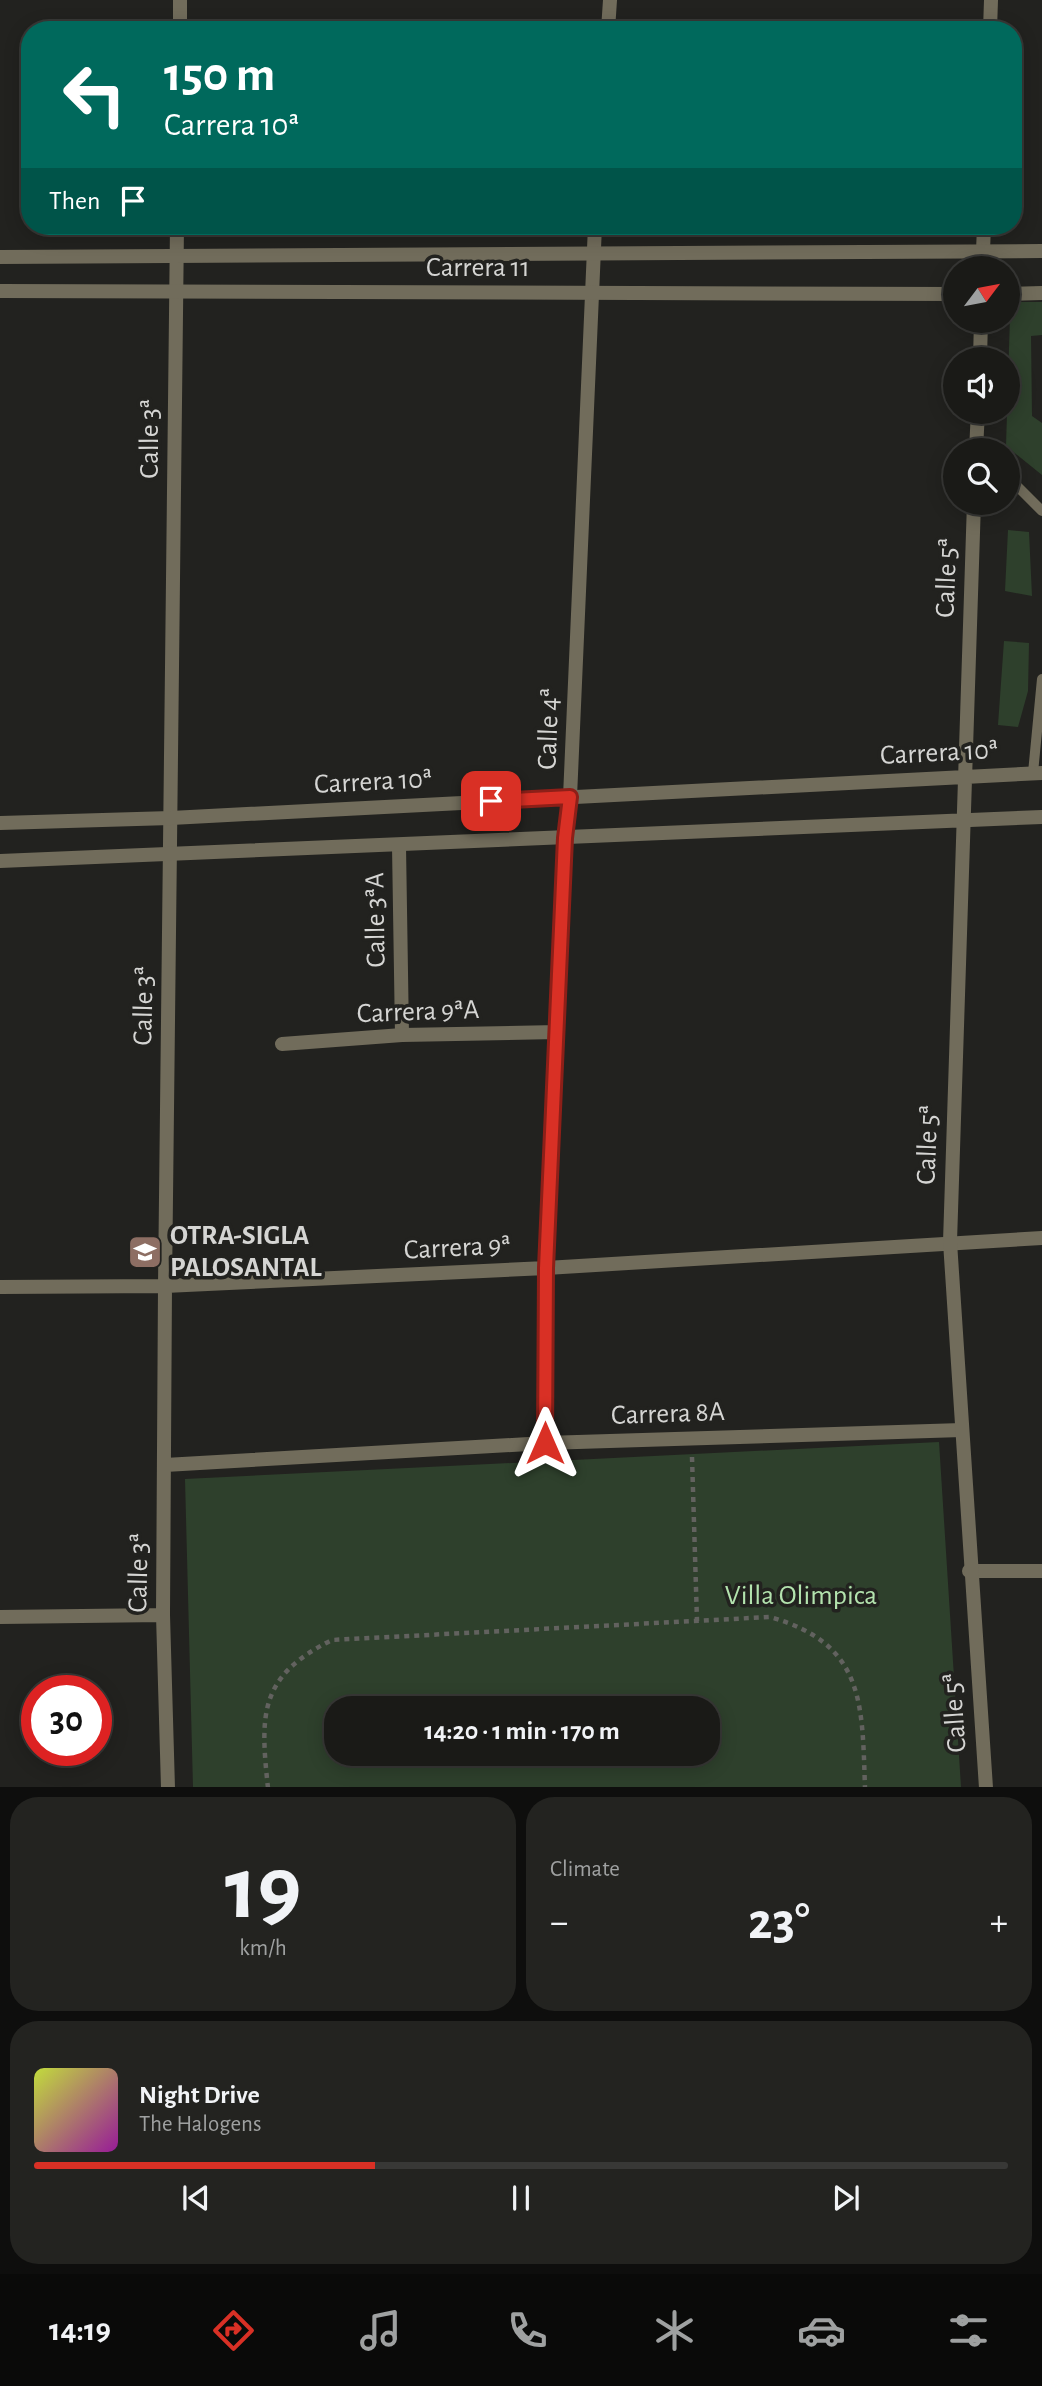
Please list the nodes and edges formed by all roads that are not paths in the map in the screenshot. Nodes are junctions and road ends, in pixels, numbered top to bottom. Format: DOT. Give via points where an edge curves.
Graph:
graph roads {
  1 [pos="180,0"];
  2 [pos="610,0"];
  3 [pos="991,0"];
  4 [pos="180,21"];
  5 [pos="609,21"];
  6 [pos="990,21"];
  7 [pos="177,235"];
  8 [pos="594,235"];
  9 [pos="984,235"];
  10 [pos="983,251"];
  11 [pos="1042,251"];
  12 [pos="593,252"];
  13 [pos="176,254"];
  14 [pos="983,256"];
  15 [pos="0,257"];
  16 [pos="0,291"];
  17 [pos="176,291"];
  18 [pos="591,293"];
  19 [pos="1042,293"];
  20 [pos="943,294"];
  21 [pos="1020,294"];
  22 [pos="1020,489"];
  23 [pos="1042,511"];
  24 [pos="974,515"];
  25 [pos="1042,679"];
  26 [pos="1037,773"];
  27 [pos="964,775"];
  28 [pos="570,797"];
  29 [pos="1042,817"];
  30 [pos="171,818"];
  31 [pos="961,820"];
  32 [pos="0,823"];
  33 [pos="565,838"];
  34 [pos="399,846"];
  35 [pos="170,854"];
  36 [pos="0,861"];
  37 [pos="556,1032"];
  38 [pos="402,1035"];
  39 [pos="282,1044"];
  40 [pos="1042,1238"];
  41 [pos="950,1241"];
  42 [pos="546,1268"];
  43 [pos="165,1286"];
  44 [pos="0,1287"];
  45 [pos="962,1430"];
  46 [pos="545,1443"];
  47 [pos="165,1465"];
  48 [pos="969,1571"];
  49 [pos="1042,1571"];
  50 [pos="163,1615"];
  51 [pos="0,1617"];
  52 [pos="168,1787"];
  53 [pos="985,1787"];
  1 -- 4 [label="street"];
  2 -- 5 [label="street"];
  3 -- 6 [label="street"];
  7 -- 13 [label="street, Calle 3ª"];
  8 -- 12 [label="street, Calle 4ª"];
  9 -- 10 [label="street"];
  10 -- 11 [label="street, Carrera 11"];
  10 -- 12 [label="street, Carrera 11"];
  10 -- 14 [label="street"];
  12 -- 13 [label="street, Carrera 11"];
  12 -- 18 [label="street, Calle 4ª"];
  13 -- 15 [label="street, Carrera 11"];
  13 -- 17 [label="street, Calle 3ª"];
  16 -- 17 [label="street, Carrera 11"];
  17 -- 18 [label="street, Carrera 11"];
  17 -- 30 [label="street, Calle 3ª"];
  18 -- 20 [label="street, Carrera 11"];
  18 -- 28 [label="street, Calle 4ª"];
  19 -- 21 [label="street"];
  22 -- 23 [label="lane"];
  24 -- 27 [label="street, Calle 5ª"];
  25 -- 26 [label="lane"];
  26 -- 27 [label="street, Carrera 10ª"];
  27 -- 28 [label="street, Carrera 10ª"];
  27 -- 31 [label="street, Calle 5ª"];
  28 -- 30 [label="street, Carrera 10ª"];
  28 -- 33 [label="street, Calle 4ª"];
  29 -- 31 [label="street"];
  30 -- 32 [label="street, Carrera 10ª"];
  30 -- 35 [label="street, Calle 3ª"];
  31 -- 33 [label="street"];
  31 -- 41 [label="street, Calle 5ª"];
  33 -- 34 [label="street"];
  33 -- 37 [label="street, Calle 4ª"];
  34 -- 35 [label="street"];
  34 -- 38 [label="street, Calle 3ªA"];
  35 -- 36 [label="street"];
  35 -- 43 [label="street, Calle 3ª"];
  37 -- 38 [label="street, Carrera 9ªA"];
  37 -- 42 [label="street, Calle 4ª"];
  38 -- 39 [label="street, Carrera 9ªA"];
  40 -- 41 [label="street, Carrera 9ª"];
  41 -- 42 [label="street, Carrera 9ª"];
  41 -- 45 [label="street, Calle 5ª"];
  42 -- 43 [label="street, Carrera 9ª"];
  42 -- 46 [label="street, Calle 4ª"];
  43 -- 44 [label="street, Carrera 9ª"];
  43 -- 47 [label="street, Calle 3ª"];
  45 -- 46 [label="street, Carrera 8A"];
  45 -- 48 [label="street, Calle 5ª"];
  46 -- 47 [label="street, Carrera 8A"];
  47 -- 50 [label="street, Calle 3ª"];
  48 -- 49 [label="street"];
  48 -- 53 [label="street, Calle 5ª"];
  50 -- 51 [label="street"];
  50 -- 52 [label="street, Calle 3ª"];
}
